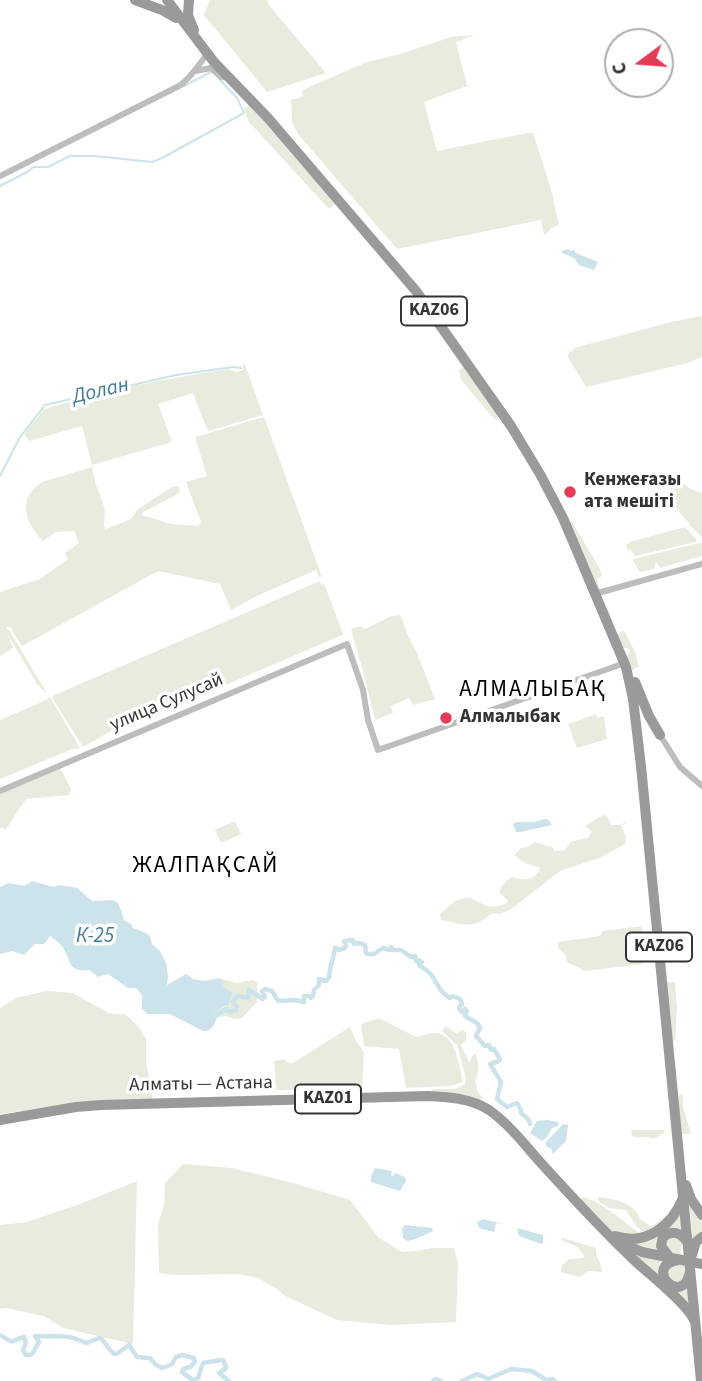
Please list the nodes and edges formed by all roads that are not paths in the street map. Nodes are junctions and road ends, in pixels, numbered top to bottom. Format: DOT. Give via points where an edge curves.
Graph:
graph roads {
  1 [pos="135,0"];
  2 [pos="189,0"];
  3 [pos="167,3"];
  4 [pos="197,34"];
  5 [pos="205,50"];
  6 [pos="212,63"];
  7 [pos="194,72"];
  8 [pos="265,111"];
  9 [pos="0,176"];
  10 [pos="541,473"];
  11 [pos="702,564"];
  12 [pos="598,593"];
  13 [pos="627,665"];
  14 [pos="651,720"];
  15 [pos="641,730"];
  16 [pos="660,735"];
  17 [pos="702,786"];
  18 [pos="0,791"];
  19 [pos="0,1120"];
  20 [pos="682,1168"];
  21 [pos="685,1183"];
  22 [pos="683,1197"];
  23 [pos="702,1214"];
  24 [pos="602,1229"];
  25 [pos="702,1237"];
  26 [pos="688,1244"];
  27 [pos="692,1256"];
  28 [pos="675,1260"];
  29 [pos="698,1266"];
  30 [pos="702,1290"];
  31 [pos="699,1323"];
  32 [pos="702,1349"];
  33 [pos="701,1381"];
  1 -- 3 [label="highway"];
  2 -- 4 [label="highway" via="189,18"];
  3 -- 4 [label="highway, KАZ06"];
  3 -- 5 [label="highway, KАZ06"];
  4 -- 6 [label="highway, KАZ06"];
  5 -- 6 [label="highway, KАZ06"];
  5 -- 7 [label="main road"];
  6 -- 7 [label="main road"];
  6 -- 8 [label="highway, KАZ06"];
  6 -- 8 [label="highway, KАZ06"];
  7 -- 9 [label="main road" via="179,86"];
  8 -- 10 [label="highway, KАZ06" via="418,289 508,417"];
  10 -- 12 [label="highway, KАZ06"];
  10 -- 13 [label="highway, KАZ06"];
  11 -- 12 [label="main road"];
  12 -- 13 [label="highway, KАZ06"];
  13 -- 14 [label="highway"];
  13 -- 15 [label="highway, KАZ06"];
  13 -- 18 [label="main road, улица Сулусай" via="379,750 347,644"];
  14 -- 15 [label="highway" via="651,727"];
  14 -- 16 [label="highway"];
  15 -- 16 [label="highway"];
  15 -- 20 [label="highway, KАZ06"];
  15 -- 20 [label="highway, KАZ06"];
  16 -- 17 [label="main road" via="680,767"];
  19 -- 24 [label="highway, Алматы — Астана / KАZ01" via="101,1105 457,1098 481,1105 500,1119"];
  20 -- 21 [label="highway, KАZ06"];
  20 -- 22 [label="highway, KАZ06"];
  21 -- 23 [label="highway"];
  21 -- 27 [label="highway, KАZ06"];
  22 -- 24 [label="highway, KАZ01" via="671,1219 647,1237 624,1239"];
  22 -- 26 [label="highway, KАZ06"];
  24 -- 28 [label="highway, KАZ01" via="633,1249"];
  24 -- 31 [label="highway, KАZ01"];
  25 -- 27 [label="highway"];
  26 -- 28 [label="highway" via="676,1233 663,1237 661,1246"];
  26 -- 29 [label="highway, KАZ06"];
  27 -- 29 [label="highway, KАZ06"];
  28 -- 29 [label="highway, KАZ01"];
  28 -- 29 [label="highway" via="664,1269 664,1276 675,1287"];
  29 -- 30 [label="highway" via="696,1281"];
  29 -- 31 [label="highway, KАZ06"];
  31 -- 32 [label="highway, KАZ06"];
  31 -- 33 [label="highway, KАZ06"];
}
